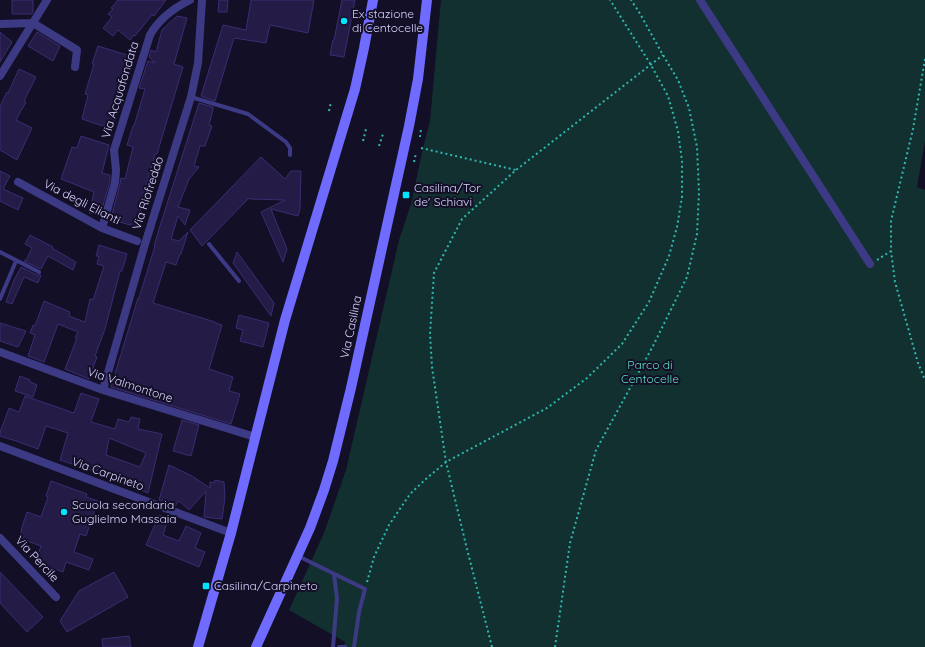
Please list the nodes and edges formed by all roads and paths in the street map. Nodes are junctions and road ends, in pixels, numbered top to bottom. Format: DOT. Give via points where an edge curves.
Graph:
graph roads {
  1 [pos="47,0"];
  2 [pos="190,0"];
  3 [pos="202,0"];
  4 [pos="373,0"];
  5 [pos="427,0"];
  6 [pos="610,0"];
  7 [pos="631,0"];
  8 [pos="700,0"];
  9 [pos="33,23"];
  10 [pos="0,24"];
  11 [pos="663,55"];
  12 [pos="925,59"];
  13 [pos="75,66"];
  14 [pos="651,66"];
  15 [pos="0,76"];
  16 [pos="191,97"];
  17 [pos="332,102"];
  18 [pos="329,111"];
  19 [pos="366,129"];
  20 [pos="422,129"];
  21 [pos="383,134"];
  22 [pos="420,137"];
  23 [pos="363,141"];
  24 [pos="379,146"];
  25 [pos="421,148"];
  26 [pos="416,153"];
  27 [pos="290,155"];
  28 [pos="414,162"];
  29 [pos="516,170"];
  30 [pos="18,182"];
  31 [pos="102,228"];
  32 [pos="137,241"];
  33 [pos="209,244"];
  34 [pos="891,250"];
  35 [pos="0,252"];
  36 [pos="16,261"];
  37 [pos="870,264"];
  38 [pos="39,272"];
  39 [pos="239,281"];
  40 [pos="0,300"];
  41 [pos="0,352"];
  42 [pos="925,380"];
  43 [pos="103,390"];
  44 [pos="255,437"];
  45 [pos="0,446"];
  46 [pos="446,462"];
  47 [pos="231,533"];
  48 [pos="0,538"];
  49 [pos="298,556"];
  50 [pos="334,575"];
  51 [pos="365,589"];
  52 [pos="56,597"];
  53 [pos="198,647"];
  54 [pos="256,647"];
  55 [pos="333,647"];
  56 [pos="339,647"];
  57 [pos="345,647"];
  58 [pos="354,647"];
  59 [pos="492,647"];
  60 [pos="555,647"];
  1 -- 9 [label="street"];
  2 -- 31 [label="street, Via Acquafondata" via="161,20 150,35 114,150 115,183"];
  3 -- 16 [label="street, Via Riofreddo" via="198,63"];
  4 -- 44 [label="main road" via="355,88 285,320"];
  5 -- 49 [label="main road, Via Casilina" via="417,88 351,388 329,476"];
  6 -- 14 [label="path"];
  7 -- 11 [label="path"];
  8 -- 37 [label="street"];
  9 -- 10 [label="street"];
  9 -- 13 [label="street" via="77,50"];
  9 -- 15 [label="street"];
  11 -- 14 [label="path"];
  11 -- 60 [label="path" via="678,80 689,108 697,147 697,234 687,277 653,346 596,450 570,543"];
  12 -- 34 [label="path" via="913,128 891,221"];
  14 -- 29 [label="path"];
  14 -- 46 [label="path" via="668,96 678,130 682,161 682,197 669,256 649,302 622,344 587,378 547,408"];
  16 -- 27 [label="lane" via="248,114 286,142 290,148"];
  16 -- 43 [label="street, Via Riofreddo"];
  17 -- 18 [label="path"];
  19 -- 23 [label="path"];
  20 -- 22 [label="path"];
  21 -- 24 [label="path"];
  25 -- 29 [label="path"];
  26 -- 28 [label="path"];
  29 -- 46 [label="path" via="462,219 434,273 430,341"];
  30 -- 31 [label="street, Via degli Elianti"];
  31 -- 32 [label="street, Via degli Elianti"];
  33 -- 39 [label="lane"];
  34 -- 37 [label="path"];
  34 -- 42 [label="path" via="895,282"];
  35 -- 36 [label="lane"];
  36 -- 38 [label="lane"];
  36 -- 40 [label="lane"];
  41 -- 43 [label="street, Via Valmontone"];
  43 -- 44 [label="street, Via Valmontone"];
  44 -- 47 [label="main road"];
  45 -- 47 [label="street, Via Carpineto"];
  46 -- 51 [label="path" via="410,494 389,524 374,557"];
  46 -- 59 [label="path"];
  47 -- 53 [label="main road"];
  48 -- 52 [label="street, Via Percile"];
  49 -- 50 [label="lane"];
  49 -- 54 [label="main road, Via Casilina"];
  50 -- 51 [label="lane"];
  50 -- 55 [label="lane" via="337,598"];
  51 -- 58 [label="lane"];
  56 -- 57 [label="lane"];
}
